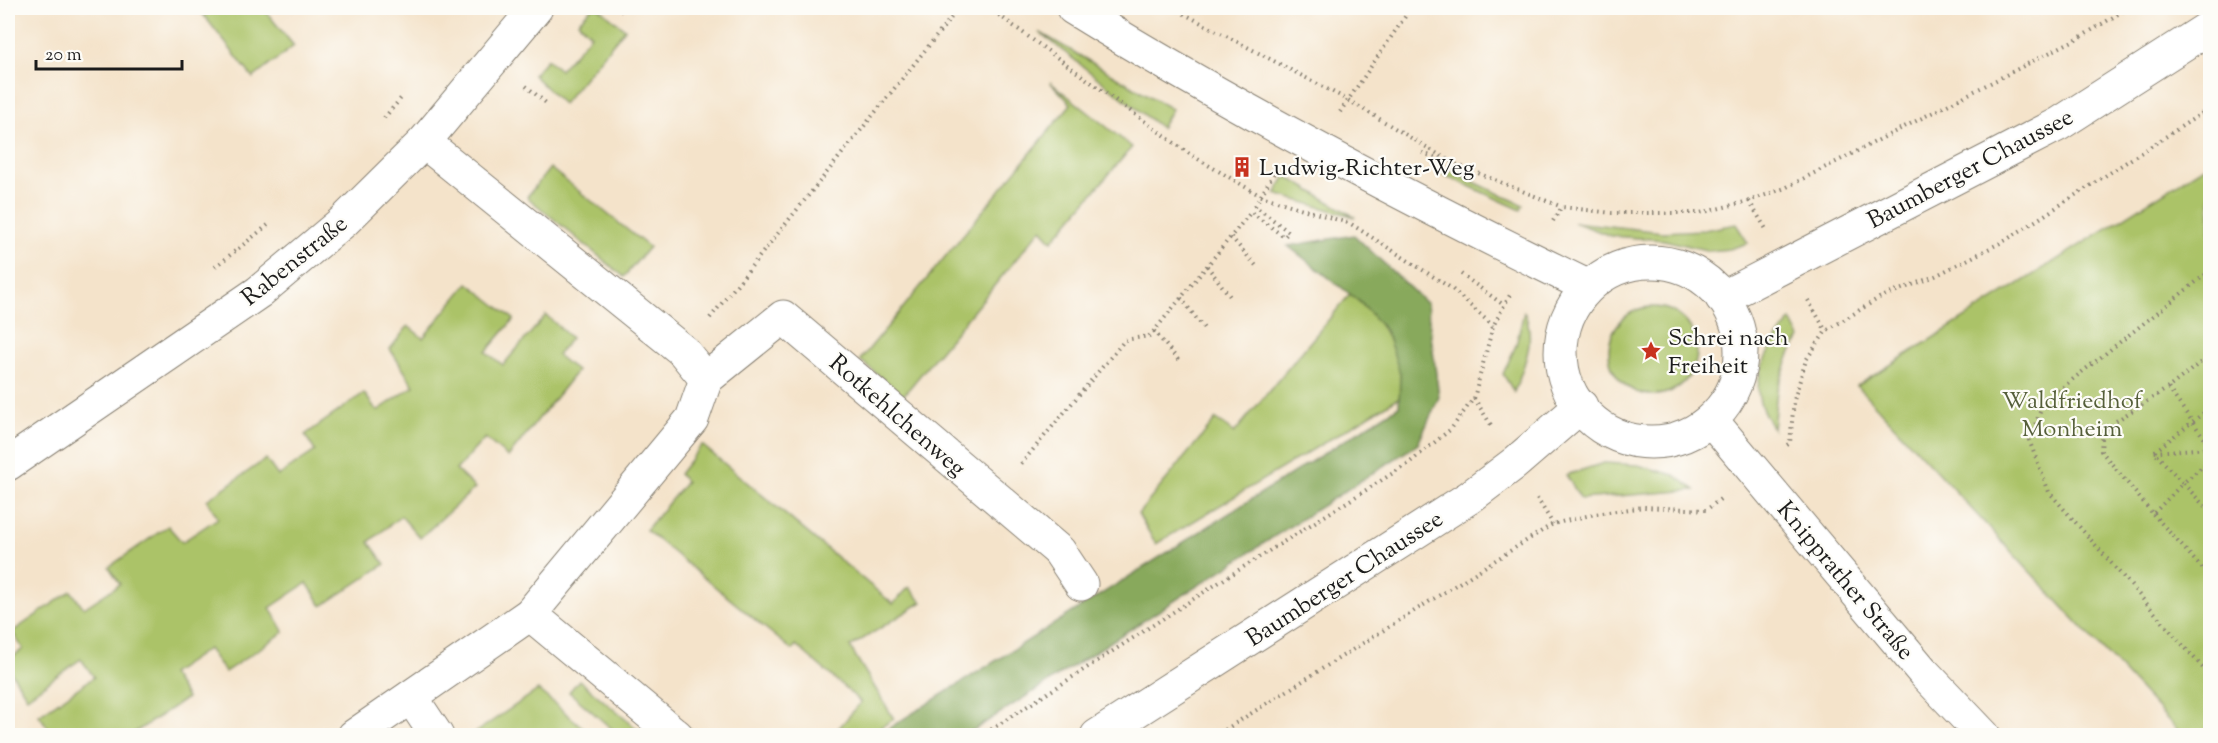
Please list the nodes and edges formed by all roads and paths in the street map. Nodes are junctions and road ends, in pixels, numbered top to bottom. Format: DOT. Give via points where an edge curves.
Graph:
graph roads {
  1 [pos="536,8"];
  2 [pos="617,8"];
  3 [pos="959,8"];
  4 [pos="989,8"];
  5 [pos="1072,8"];
  6 [pos="1173,8"];
  7 [pos="1411,8"];
  8 [pos="2128,8"];
  9 [pos="622,12"];
  10 [pos="2211,27"];
  11 [pos="525,85"];
  12 [pos="407,91"];
  13 [pos="1348,100"];
  14 [pos="546,103"];
  15 [pos="376,126"];
  16 [pos="1305,141"];
  17 [pos="424,142"];
  18 [pos="1453,163"];
  19 [pos="1261,196"];
  20 [pos="273,221"];
  21 [pos="1230,237"];
  22 [pos="1531,259"];
  23 [pos="1207,266"];
  24 [pos="1258,268"];
  25 [pos="2211,271"];
  26 [pos="208,273"];
  27 [pos="1587,286"];
  28 [pos="1181,298"];
  29 [pos="1722,298"];
  30 [pos="1232,299"];
  31 [pos="1494,326"];
  32 [pos="1154,331"];
  33 [pos="1206,331"];
  34 [pos="683,351"];
  35 [pos="2211,355"];
  36 [pos="1180,362"];
  37 [pos="706,379"];
  38 [pos="2168,388"];
  39 [pos="1581,406"];
  40 [pos="2211,408"];
  41 [pos="1712,420"];
  42 [pos="2192,421"];
  43 [pos="2211,447"];
  44 [pos="2154,452"];
  45 [pos="2211,456"];
  46 [pos="8,464"];
  47 [pos="2183,483"];
  48 [pos="994,497"];
  49 [pos="2211,512"];
  50 [pos="2153,513"];
  51 [pos="2211,578"];
  52 [pos="1081,584"];
  53 [pos="530,614"];
  54 [pos="2211,676"];
  55 [pos="411,697"];
  56 [pos="354,735"];
  57 [pos="438,735"];
  58 [pos="677,735"];
  59 [pos="981,735"];
  60 [pos="1097,735"];
  61 [pos="1984,735"];
  1 -- 17 [label="street, Rabenstraße"];
  2 -- 9 [label="path"];
  3 -- 34 [label="path"];
  4 -- 19 [label="path" via="1191,155"];
  5 -- 16 [label="street"];
  6 -- 13 [label="path"];
  7 -- 13 [label="path"];
  8 -- 22 [label="path" via="2084,35 1785,188 1749,201 1700,213 1612,213 1562,207"];
  10 -- 29 [label="street, Baumberger Chaussee" via="2059,124"];
  11 -- 14 [label="path"];
  12 -- 15 [label="path"];
  13 -- 16 [label="path"];
  13 -- 18 [label="path"];
  16 -- 19 [label="path"];
  16 -- 22 [label="street"];
  17 -- 34 [label="street"];
  17 -- 46 [label="street, Rabenstraße" via="344,221 259,292"];
  19 -- 21 [label="path" via="1255,206 1289,232 1284,237 1251,212"];
  19 -- 31 [label="path" via="1351,224 1451,288"];
  20 -- 26 [label="path"];
  21 -- 23 [label="path"];
  21 -- 24 [label="path"];
  22 -- 27 [label="street"];
  22 -- 31 [label="path"];
  23 -- 28 [label="path"];
  23 -- 30 [label="path"];
  25 -- 54 [label="path" via="2044,402 2029,441 2049,492"];
  27 -- 29 [label="street" via="1612,268 1642,260 1673,263 1701,276"];
  27 -- 39 [label="street" via="1568,313 1560,345 1565,378"];
  28 -- 32 [label="path"];
  28 -- 33 [label="path"];
  29 -- 41 [label="street" via="1736,322 1741,349 1739,375 1729,400"];
  31 -- 59 [label="path" via="1474,398 1451,429 1409,463"];
  32 -- 36 [label="path"];
  32 -- 48 [label="path" via="1149,336 1125,340"];
  34 -- 37 [label="street"];
  35 -- 38 [label="path"];
  37 -- 48 [label="street, Rotkehlchenweg" via="783,317"];
  37 -- 53 [label="street" via="692,419"];
  38 -- 42 [label="path"];
  38 -- 50 [label="path" via="2116,421 2102,438 2101,451"];
  39 -- 41 [label="street" via="1601,427 1629,440 1658,443 1687,436"];
  39 -- 60 [label="street, Baumberger Chaussee" via="1470,497"];
  40 -- 42 [label="path"];
  41 -- 61 [label="street, Knipprather Straße" via="1924,673"];
  42 -- 43 [label="path"];
  42 -- 44 [label="path"];
  43 -- 44 [label="path"];
  44 -- 47 [label="path"];
  45 -- 47 [label="path"];
  47 -- 49 [label="path"];
  47 -- 50 [label="path"];
  48 -- 52 [label="street, Rotkehlchenweg" via="1059,551"];
  50 -- 51 [label="path"];
  53 -- 55 [label="street"];
  53 -- 58 [label="street"];
  55 -- 56 [label="street"];
  55 -- 57 [label="street"];
}
